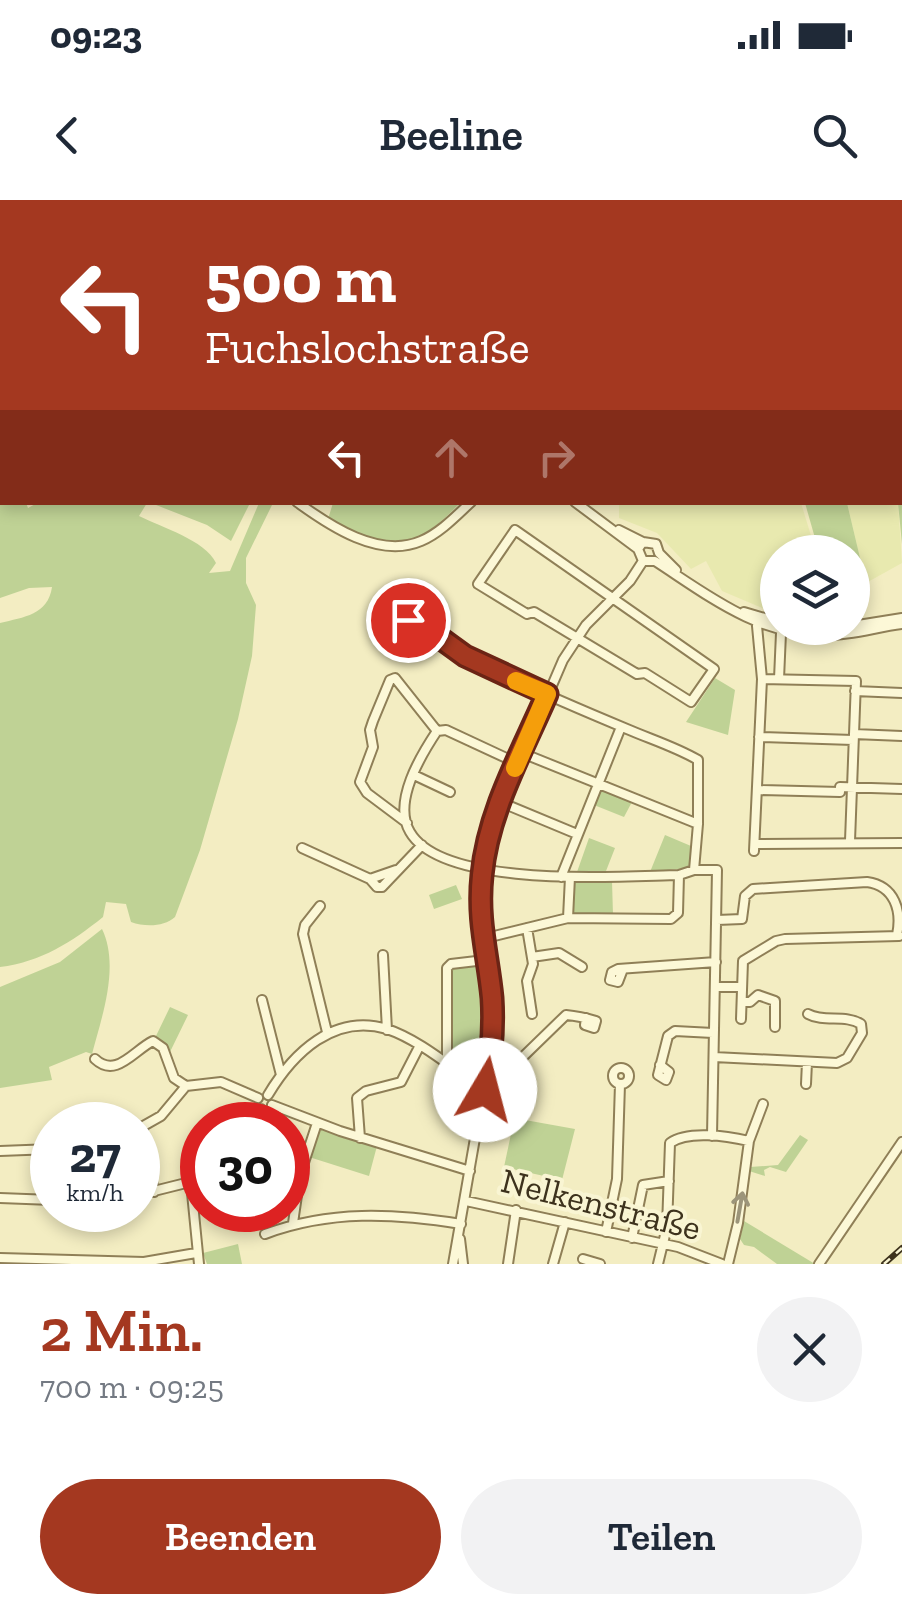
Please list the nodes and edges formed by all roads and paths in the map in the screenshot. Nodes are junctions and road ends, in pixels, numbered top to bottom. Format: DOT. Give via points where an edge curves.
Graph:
graph roads {
  1 [pos="302,505"];
  2 [pos="464,505"];
  3 [pos="579,505"];
  4 [pos="641,545"];
  5 [pos="657,557"];
  6 [pos="643,561"];
  7 [pos="613,598"];
  8 [pos="719,602"];
  9 [pos="760,616"];
  10 [pos="902,621"];
  11 [pos="870,624"];
  12 [pos="757,626"];
  13 [pos="428,629"];
  14 [pos="576,638"];
  15 [pos="760,644"];
  16 [pos="780,645"];
  17 [pos="762,679"];
  18 [pos="779,679"];
  19 [pos="856,686"];
  20 [pos="902,693"];
  21 [pos="547,694"];
  22 [pos="621,727"];
  23 [pos="437,730"];
  24 [pos="902,736"];
  25 [pos="759,737"];
  26 [pos="854,737"];
  27 [pos="522,753"];
  28 [pos="517,763"];
  29 [pos="414,775"];
  30 [pos="598,784"];
  31 [pos="852,788"];
  32 [pos="757,790"];
  33 [pos="902,790"];
  34 [pos="450,792"];
  35 [pos="500,802"];
  36 [pos="408,823"];
  37 [pos="698,824"];
  38 [pos="577,834"];
  39 [pos="850,841"];
  40 [pos="902,843"];
  41 [pos="422,845"];
  42 [pos="302,848"];
  43 [pos="694,870"];
  44 [pos="482,872"];
  45 [pos="679,876"];
  46 [pos="566,877"];
  47 [pos="320,906"];
  48 [pos="568,918"];
  49 [pos="717,920"];
  50 [pos="527,928"];
  51 [pos="900,936"];
  52 [pos="482,939"];
  53 [pos="384,955"];
  54 [pos="532,957"];
  55 [pos="484,960"];
  56 [pos="716,962"];
  57 [pos="582,968"];
  58 [pos="623,969"];
  59 [pos="716,987"];
  60 [pos="742,987"];
  61 [pos="262,1000"];
  62 [pos="742,1002"];
  63 [pos="532,1014"];
  64 [pos="808,1014"];
  65 [pos="586,1018"];
  66 [pos="742,1019"];
  67 [pos="774,1026"];
  68 [pos="387,1030"];
  69 [pos="327,1032"];
  70 [pos="714,1033"];
  71 [pos="419,1047"];
  72 [pos="714,1057"];
  73 [pos="95,1059"];
  74 [pos="806,1062"];
  75 [pos="660,1064"];
  76 [pos="447,1065"];
  77 [pos="281,1075"];
  78 [pos="620,1084"];
  79 [pos="806,1084"];
  80 [pos="186,1086"];
  81 [pos="486,1086"];
  82 [pos="268,1095"];
  83 [pos="258,1098"];
  84 [pos="257,1102"];
  85 [pos="271,1102"];
  86 [pos="762,1104"];
  87 [pos="160,1117"];
  88 [pos="310,1120"];
  89 [pos="317,1123"];
  90 [pos="712,1136"];
  91 [pos="360,1138"];
  92 [pos="749,1142"];
  93 [pos="902,1142"];
  94 [pos="310,1144"];
  95 [pos="30,1150"];
  96 [pos="0,1151"];
  97 [pos="470,1170"];
  98 [pos="669,1181"];
  99 [pos="0,1198"];
  100 [pos="30,1199"];
  101 [pos="466,1201"];
  102 [pos="516,1210"];
  103 [pos="310,1221"];
  104 [pos="566,1222"];
  105 [pos="461,1224"];
  106 [pos="194,1232"];
  107 [pos="270,1232"];
  108 [pos="606,1232"];
  109 [pos="265,1234"];
  110 [pos="459,1236"];
  111 [pos="632,1238"];
  112 [pos="664,1244"];
  113 [pos="196,1253"];
  114 [pos="0,1258"];
  115 [pos="583,1260"];
  116 [pos="81,1262"];
  117 [pos="200,1264"];
  118 [pos="453,1264"];
  119 [pos="463,1264"];
  120 [pos="508,1264"];
  121 [pos="553,1264"];
  122 [pos="600,1264"];
  123 [pos="658,1264"];
  124 [pos="725,1264"];
  125 [pos="820,1264"];
  1 -- 2 [label="street" via="359,538 394,547 419,542"];
  3 -- 4 [label="street"];
  4 -- 5 [label="street" via="656,544"];
  4 -- 6 [label="street"];
  5 -- 6 [label="street"];
  5 -- 8 [label="street"];
  6 -- 7 [label="street"];
  7 -- 14 [label="street"];
  7 -- 14 [label="street" via="714,669 691,702"];
  7 -- 14 [label="street" via="515,530 478,584"];
  8 -- 9 [label="street"];
  8 -- 10 [label="street" via="752,622 800,634 845,634"];
  10 -- 11 [label="street"];
  12 -- 15 [label="street"];
  13 -- 21 [label="street" via="465,656"];
  14 -- 21 [label="street"];
  15 -- 17 [label="street"];
  16 -- 18 [label="street"];
  17 -- 18 [label="street"];
  17 -- 25 [label="street"];
  18 -- 19 [label="street"];
  19 -- 20 [label="street"];
  19 -- 26 [label="street"];
  21 -- 22 [label="street"];
  21 -- 27 [label="street"];
  22 -- 30 [label="street"];
  22 -- 37 [label="street" via="698,760"];
  23 -- 28 [label="street"];
  23 -- 29 [label="street"];
  23 -- 36 [label="street" via="402,685 390,680 370,730 373,747 360,782"];
  24 -- 26 [label="street"];
  25 -- 26 [label="street"];
  25 -- 32 [label="street"];
  26 -- 31 [label="street"];
  27 -- 28 [label="street"];
  27 -- 30 [label="street"];
  28 -- 35 [label="street"];
  29 -- 34 [label="street"];
  29 -- 36 [label="street"];
  30 -- 37 [label="street"];
  30 -- 38 [label="street"];
  31 -- 32 [label="street"];
  31 -- 33 [label="street"];
  31 -- 39 [label="street"];
  32 -- 39 [label="street" via="754,848"];
  35 -- 38 [label="street"];
  35 -- 44 [label="street"];
  36 -- 41 [label="street"];
  37 -- 43 [label="street"];
  38 -- 46 [label="street"];
  39 -- 40 [label="street"];
  41 -- 42 [label="street" via="396,870 370,879"];
  41 -- 44 [label="street"];
  43 -- 45 [label="street"];
  43 -- 49 [label="street" via="717,870"];
  44 -- 46 [label="street"];
  44 -- 52 [label="street"];
  45 -- 46 [label="street"];
  45 -- 48 [label="street" via="672,919"];
  46 -- 48 [label="street"];
  47 -- 69 [label="street" via="303,934"];
  48 -- 50 [label="street"];
  49 -- 51 [label="street" via="742,919 745,896 753,889 867,882 896,900"];
  49 -- 56 [label="street"];
  50 -- 52 [label="street"];
  50 -- 54 [label="street"];
  51 -- 60 [label="street" via="776,940 742,961"];
  52 -- 55 [label="street"];
  53 -- 68 [label="street"];
  54 -- 57 [label="street" via="559,952"];
  54 -- 63 [label="street"];
  55 -- 76 [label="street" via="446,968"];
  55 -- 81 [label="street" via="492,996"];
  56 -- 58 [label="street"];
  56 -- 59 [label="street"];
  59 -- 60 [label="street"];
  59 -- 70 [label="street"];
  60 -- 62 [label="street"];
  61 -- 77 [label="street"];
  62 -- 66 [label="street"];
  62 -- 67 [label="street" via="758,995 775,1001"];
  64 -- 74 [label="street" via="854,1020 862,1034 838,1063"];
  65 -- 81 [label="street" via="566,1015"];
  68 -- 69 [label="street"];
  68 -- 71 [label="street"];
  69 -- 77 [label="street"];
  70 -- 72 [label="street"];
  70 -- 75 [label="street" via="675,1031"];
  71 -- 76 [label="street"];
  71 -- 91 [label="street" via="401,1082 356,1098"];
  72 -- 74 [label="street"];
  72 -- 90 [label="street"];
  73 -- 80 [label="street" via="115,1066 158,1042 174,1078"];
  74 -- 79 [label="street"];
  76 -- 81 [label="street"];
  77 -- 82 [label="street"];
  78 -- 108 [label="street" via="617,1179"];
  80 -- 83 [label="street" via="221,1082"];
  80 -- 87 [label="street"];
  81 -- 97 [label="street"];
  82 -- 83 [label="street"];
  82 -- 85 [label="street"];
  83 -- 84 [label="street"];
  86 -- 92 [label="street"];
  88 -- 89 [label="street"];
  89 -- 91 [label="street"];
  89 -- 94 [label="street"];
  90 -- 92 [label="street"];
  90 -- 98 [label="street" via="670,1144"];
  91 -- 97 [label="street"];
  124 -- 92 [label="street, one-way"];
  93 -- 125 [label="street"];
  95 -- 96 [label="street"];
  97 -- 101 [label="street"];
  98 -- 111 [label="street" via="643,1184"];
  98 -- 112 [label="street"];
  99 -- 100 [label="street"];
  101 -- 102 [label="street, Nelkenstraße"];
  101 -- 105 [label="street"];
  102 -- 104 [label="street, Nelkenstraße"];
  102 -- 120 [label="street"];
  103 -- 105 [label="street" via="358,1214"];
  104 -- 108 [label="street, Nelkenstraße"];
  104 -- 121 [label="street"];
  105 -- 110 [label="street"];
  106 -- 113 [label="street"];
  107 -- 109 [label="street"];
  108 -- 111 [label="street, Nelkenstraße"];
  110 -- 118 [label="street"];
  110 -- 119 [label="street"];
  111 -- 112 [label="street, Nelkenstraße"];
  112 -- 123 [label="street"];
  112 -- 124 [label="street, Nelkenstraße"];
  113 -- 116 [label="street"];
  113 -- 117 [label="street"];
  114 -- 116 [label="street"];
  115 -- 122 [label="street"];
}
